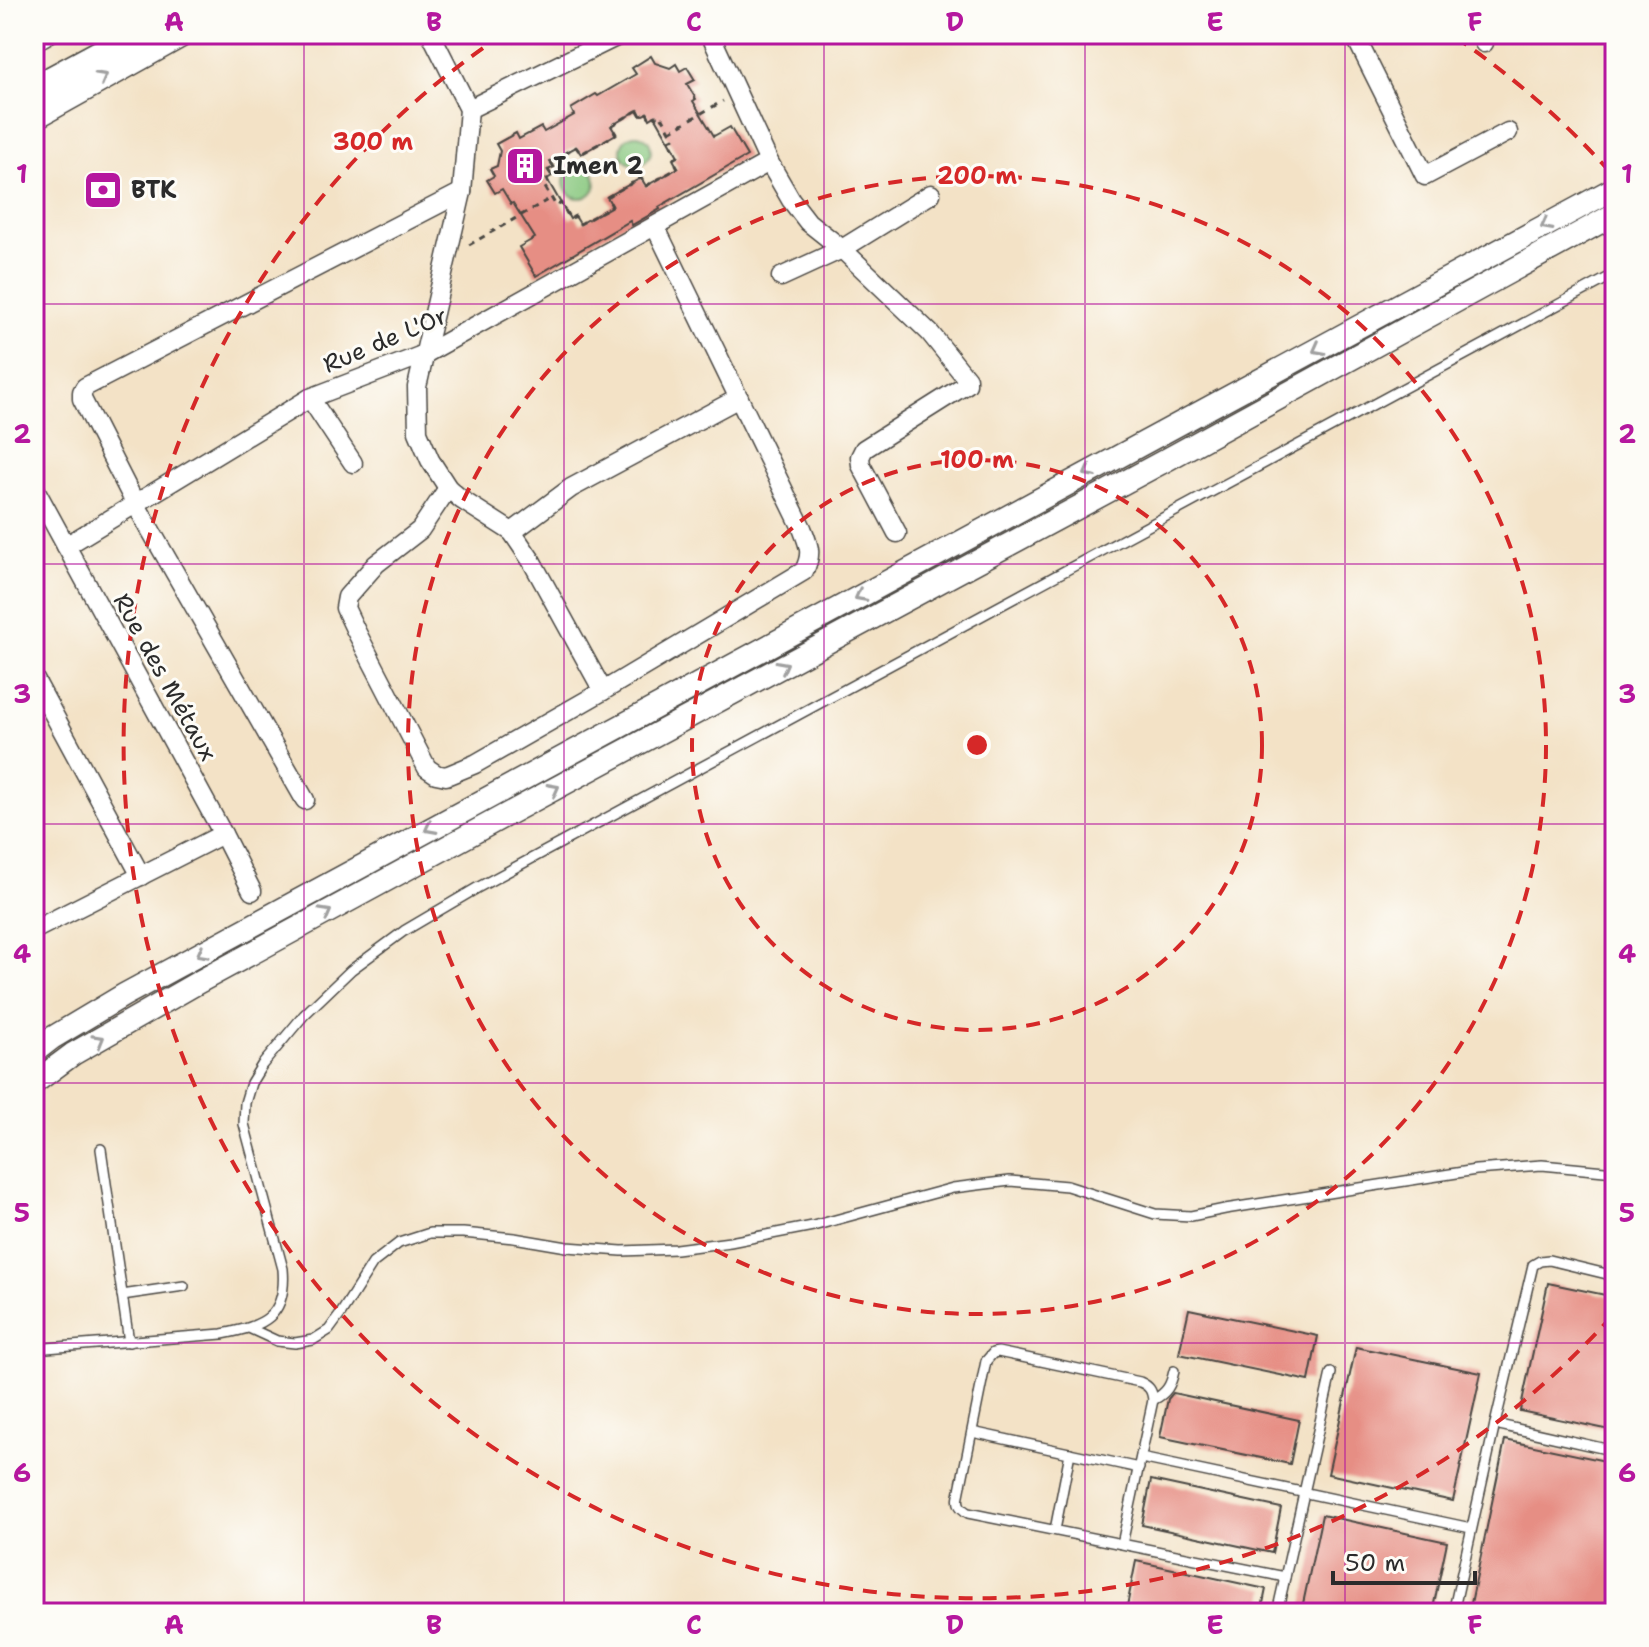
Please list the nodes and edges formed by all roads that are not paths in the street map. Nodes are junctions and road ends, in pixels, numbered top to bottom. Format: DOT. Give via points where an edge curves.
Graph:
graph roads {
  1 [pos="57,34"];
  2 [pos="138,34"];
  3 [pos="179,34"];
  4 [pos="431,34"];
  5 [pos="622,34"];
  6 [pos="710,34"];
  7 [pos="1357,35"];
  8 [pos="34,47"];
  9 [pos="34,90"];
  10 [pos="469,109"];
  11 [pos="34,115"];
  12 [pos="1508,132"];
  13 [pos="769,162"];
  14 [pos="1615,188"];
  15 [pos="462,192"];
  16 [pos="931,194"];
  17 [pos="1615,214"];
  18 [pos="655,226"];
  19 [pos="842,249"];
  20 [pos="1615,274"];
  21 [pos="781,277"];
  22 [pos="425,354"];
  23 [pos="310,398"];
  24 [pos="739,398"];
  25 [pos="353,463"];
  26 [pos="34,487"];
  27 [pos="448,488"];
  28 [pos="135,503"];
  29 [pos="512,532"];
  30 [pos="897,533"];
  31 [pos="66,546"];
  32 [pos="34,678"];
  33 [pos="603,691"];
  34 [pos="305,800"];
  35 [pos="223,834"];
  36 [pos="141,876"];
  37 [pos="252,891"];
  38 [pos="34,930"];
  39 [pos="34,1052"];
  40 [pos="34,1083"];
  41 [pos="101,1149"];
  42 [pos="1615,1172"];
  43 [pos="1615,1276"];
  44 [pos="184,1286"];
  45 [pos="122,1295"];
  46 [pos="251,1329"];
  47 [pos="129,1342"];
  48 [pos="34,1349"];
  49 [pos="1174,1371"];
  50 [pos="1331,1373"];
  51 [pos="1153,1400"];
  52 [pos="1495,1424"];
  53 [pos="972,1432"];
  54 [pos="1615,1451"];
  55 [pos="1070,1453"];
  56 [pos="1140,1463"];
  57 [pos="1304,1493"];
  58 [pos="1471,1528"];
  59 [pos="1055,1530"];
  60 [pos="1122,1544"];
  61 [pos="1285,1577"];
  62 [pos="1277,1613"];
  63 [pos="1453,1613"];
  1 -- 8 [label="lane"];
  2 -- 9 [label="main road"];
  11 -- 3 [label="main road, one-way"];
  4 -- 10 [label="street"];
  5 -- 10 [label="street"];
  6 -- 13 [label="street"];
  7 -- 12 [label="street" via="1425,176"];
  10 -- 15 [label="street"];
  13 -- 18 [label="street, Rue de L'Or"];
  13 -- 19 [label="street" via="808,222"];
  14 -- 39 [label="street, one-way" via="124,995"];
  15 -- 22 [label="street"];
  15 -- 28 [label="street" via="85,387 82,399"];
  16 -- 19 [label="street"];
  40 -- 17 [label="street, one-way" via="73,1054 197,983"];
  18 -- 22 [label="street, Rue de L'Or"];
  18 -- 24 [label="street"];
  19 -- 21 [label="street"];
  19 -- 30 [label="street" via="930,333 968,381 864,449 860,457"];
  20 -- 46 [label="lane" via="477,888 351,970 262,1065 245,1103 244,1124 285,1288 267,1320"];
  22 -- 23 [label="street, Rue de L'Or"];
  22 -- 27 [label="street" via="417,387 418,432"];
  23 -- 25 [label="street"];
  23 -- 28 [label="street, Rue de L'Or"];
  24 -- 29 [label="street" via="586,479"];
  24 -- 33 [label="street" via="808,543 810,558 804,571"];
  26 -- 31 [label="street, Rue des Métaux"];
  27 -- 29 [label="street"];
  27 -- 33 [label="street" via="420,530 376,564 347,597 345,608 427,768 446,776 475,764"];
  28 -- 31 [label="street, Rue de L'Or"];
  28 -- 34 [label="street"];
  29 -- 33 [label="street"];
  31 -- 35 [label="street, Rue des Métaux"];
  32 -- 36 [label="street"];
  35 -- 36 [label="street"];
  35 -- 37 [label="street, Rue des Métaux"];
  36 -- 38 [label="street"];
  41 -- 45 [label="lane"];
  42 -- 46 [label="lane" via="1542,1165 1476,1170 1191,1216 1155,1214 1067,1186 1010,1181 953,1188 813,1226 676,1249 622,1251 430,1233 399,1243 373,1263 329,1330 313,1340 277,1341"];
  43 -- 52 [label="lane" via="1549,1260 1533,1265"];
  44 -- 45 [label="lane"];
  45 -- 47 [label="lane"];
  46 -- 47 [label="lane"];
  47 -- 48 [label="lane"];
  49 -- 51 [label="lane" via="1168,1389"];
  50 -- 57 [label="lane"];
  51 -- 53 [label="lane" via="1148,1385 1140,1382 998,1352 986,1361"];
  51 -- 56 [label="lane"];
  52 -- 54 [label="lane"];
  52 -- 58 [label="lane"];
  53 -- 55 [label="lane"];
  53 -- 59 [label="lane" via="961,1509"];
  55 -- 56 [label="lane"];
  55 -- 59 [label="lane"];
  56 -- 57 [label="lane"];
  56 -- 60 [label="lane"];
  57 -- 58 [label="lane"];
  57 -- 61 [label="lane"];
  58 -- 63 [label="lane"];
  59 -- 60 [label="lane"];
  60 -- 61 [label="lane"];
  61 -- 62 [label="lane"];
}
